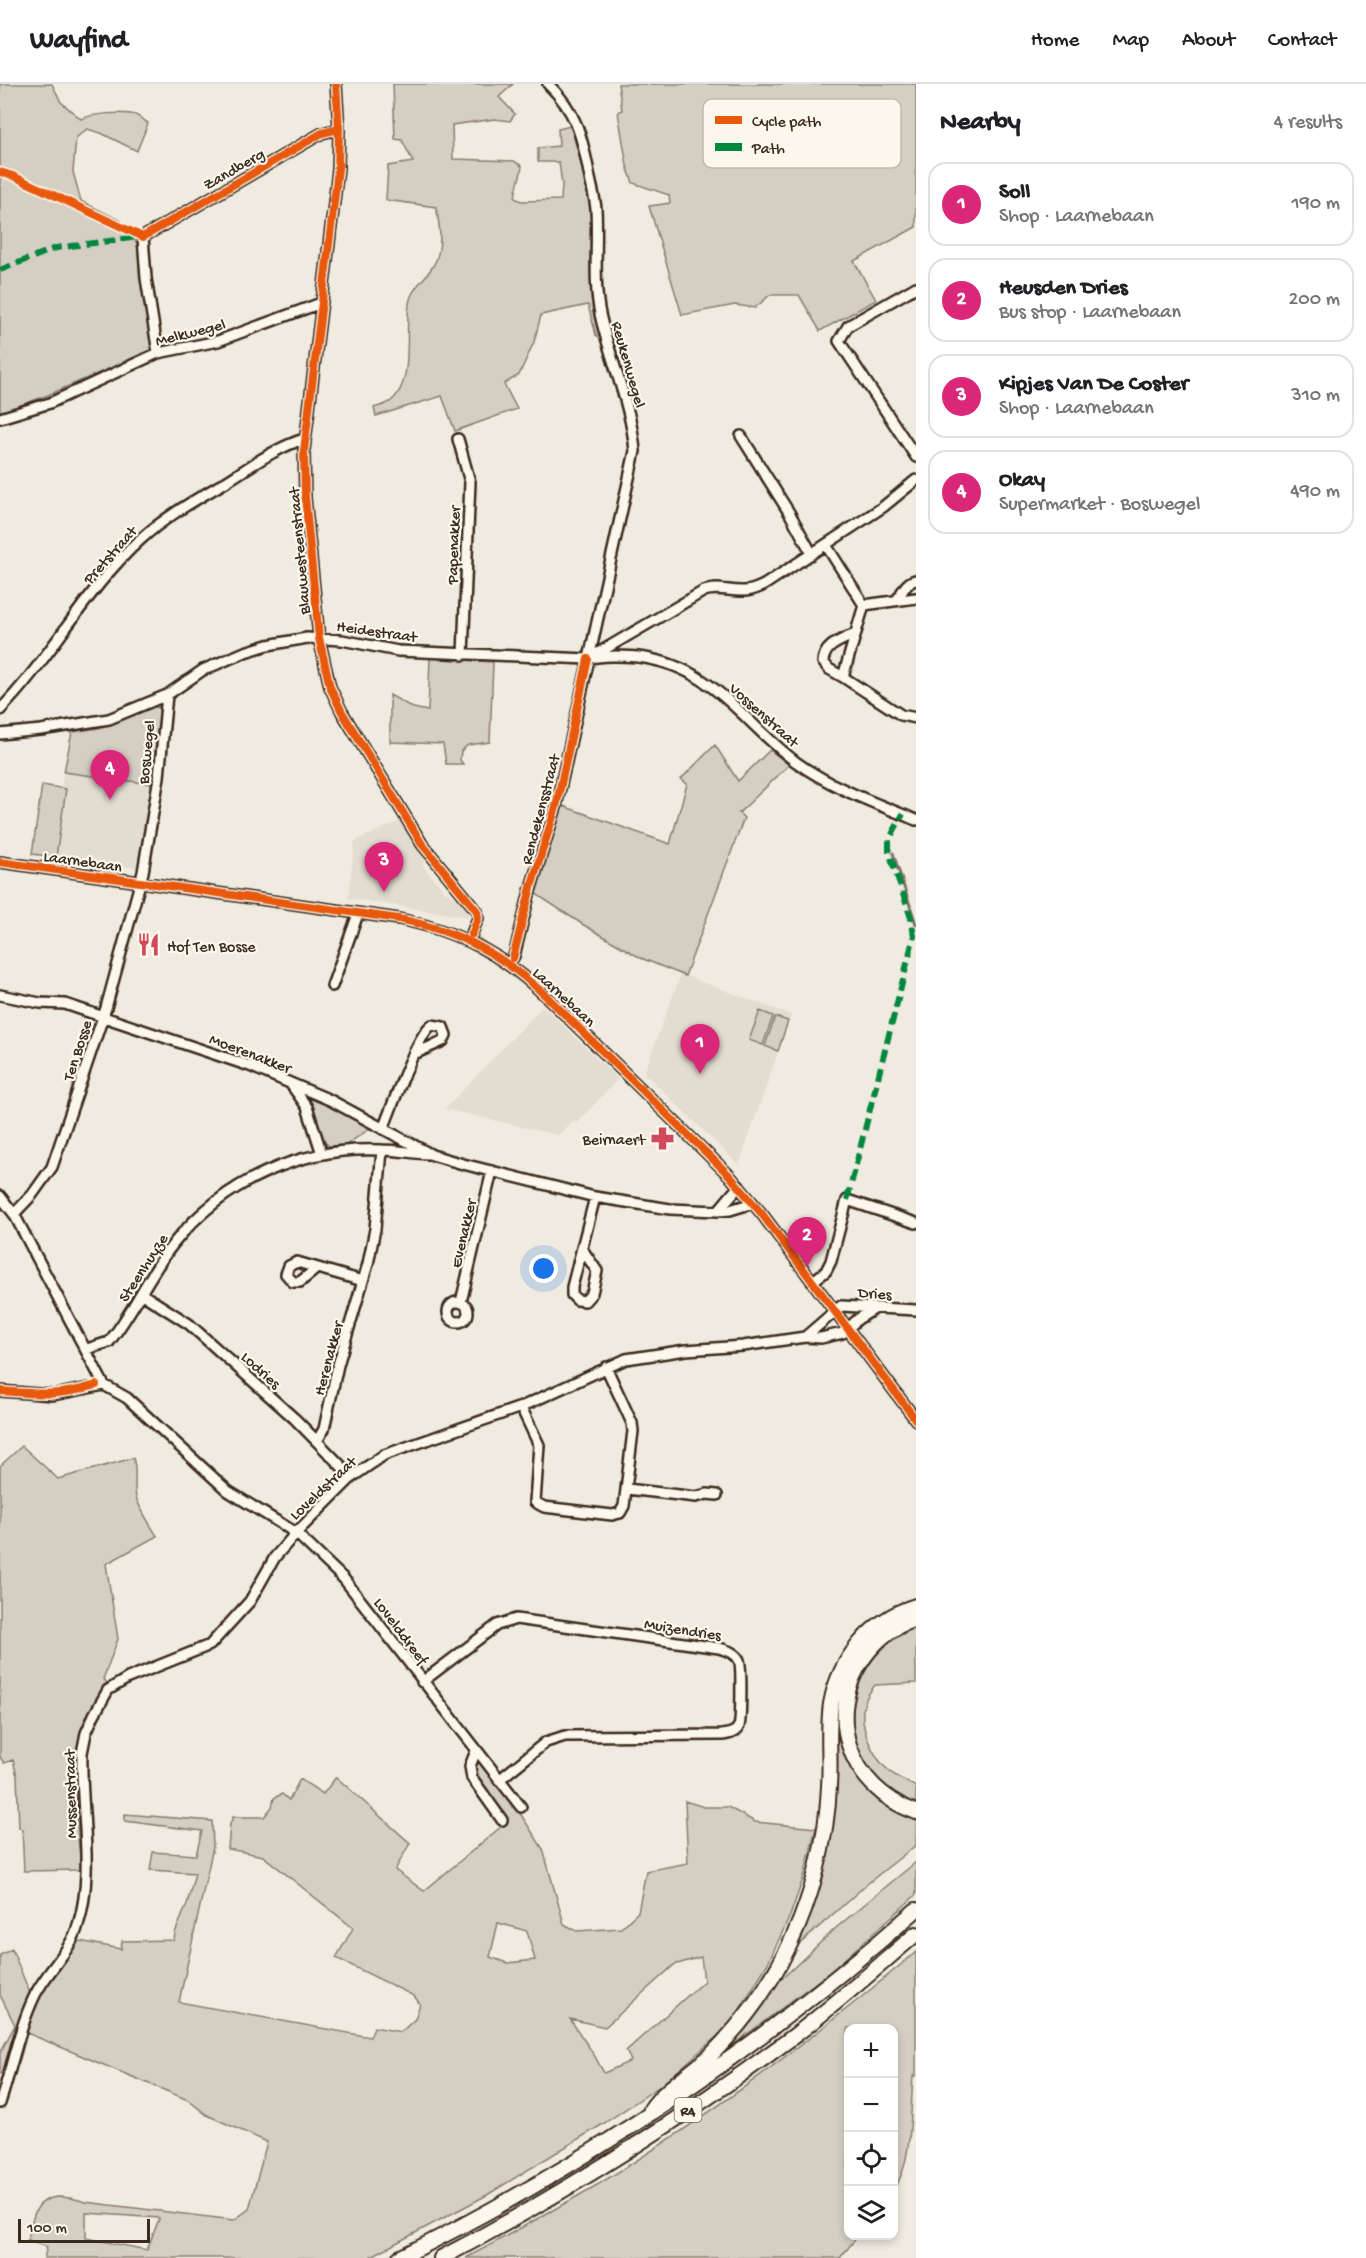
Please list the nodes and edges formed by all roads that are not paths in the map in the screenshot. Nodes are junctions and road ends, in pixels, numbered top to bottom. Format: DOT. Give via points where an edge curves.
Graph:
graph roads {
  1 [pos="336,84"];
  2 [pos="548,84"];
  3 [pos="339,129"];
  4 [pos="916,287"];
  5 [pos="321,303"];
  6 [pos="158,353"];
  7 [pos="0,418"];
  8 [pos="741,436"];
  9 [pos="304,439"];
  10 [pos="458,439"];
  11 [pos="916,457"];
  12 [pos="916,480"];
  13 [pos="826,545"];
  14 [pos="812,554"];
  15 [pos="916,580"];
  16 [pos="916,598"];
  17 [pos="897,600"];
  18 [pos="864,605"];
  19 [pos="855,634"];
  20 [pos="319,638"];
  21 [pos="464,655"];
  22 [pos="588,659"];
  23 [pos="843,677"];
  24 [pos="167,695"];
  25 [pos="0,710"];
  26 [pos="916,718"];
  27 [pos="0,734"];
  28 [pos="916,820"];
  29 [pos="0,862"];
  30 [pos="141,882"];
  31 [pos="358,914"];
  32 [pos="471,937"];
  33 [pos="509,964"];
  34 [pos="332,986"];
  35 [pos="0,995"];
  36 [pos="103,1017"];
  37 [pos="414,1054"];
  38 [pos="288,1082"];
  39 [pos="383,1128"];
  40 [pos="382,1149"];
  41 [pos="322,1154"];
  42 [pos="432,1155"];
  43 [pos="492,1171"];
  44 [pos="739,1186"];
  45 [pos="0,1196"];
  46 [pos="595,1197"];
  47 [pos="753,1203"];
  48 [pos="718,1211"];
  49 [pos="14,1214"];
  50 [pos="916,1222"];
  51 [pos="582,1249"];
  52 [pos="317,1268"];
  53 [pos="363,1281"];
  54 [pos="812,1282"];
  55 [pos="142,1293"];
  56 [pos="461,1302"];
  57 [pos="876,1308"];
  58 [pos="916,1310"];
  59 [pos="834,1311"];
  60 [pos="847,1330"];
  61 [pos="805,1337"];
  62 [pos="87,1349"];
  63 [pos="606,1367"];
  64 [pos="104,1385"];
  65 [pos="0,1391"];
  66 [pos="521,1407"];
  67 [pos="916,1420"];
  68 [pos="317,1441"];
  69 [pos="352,1477"];
  70 [pos="627,1489"];
  71 [pos="717,1495"];
  72 [pos="296,1533"];
  73 [pos="916,1606"];
  74 [pos="916,1619"];
  75 [pos="423,1682"];
  76 [pos="476,1751"];
  77 [pos="499,1780"];
  78 [pos="521,1806"];
  79 [pos="916,1812"];
  80 [pos="502,1820"];
  81 [pos="916,1910"];
  82 [pos="916,1934"];
  83 [pos="0,2103"];
  84 [pos="645,2118"];
  85 [pos="399,2258"];
  86 [pos="441,2258"];
  1 -- 3 [label="street, Blauwesteenstraat"];
  2 -- 22 [label="street, Reukenwegel" via="565,103 582,140 596,207 600,310 634,435 635,451"];
  3 -- 5 [label="street, Blauwesteenstraat" via="338,169"];
  3 -- 6 [label="street, Zandberg" via="322,133 143,237"];
  4 -- 11 [label="street" via="848,326 839,341"];
  5 -- 6 [label="street, Melkwegel" via="218,341"];
  5 -- 9 [label="street, Blauwesteenstraat"];
  6 -- 7 [label="street, Melkwegel" via="51,403"];
  8 -- 14 [label="street"];
  9 -- 20 [label="street, Blauwesteenstraat" via="305,497"];
  9 -- 25 [label="street, Pretstraat" via="286,445 234,476 142,538"];
  10 -- 21 [label="street, Papenakker" via="470,482"];
  12 -- 13 [label="street"];
  13 -- 14 [label="street"];
  13 -- 18 [label="street"];
  14 -- 22 [label="street" via="753,590 704,591"];
  15 -- 17 [label="street" via="907,585"];
  16 -- 17 [label="street"];
  17 -- 18 [label="street"];
  18 -- 19 [label="street"];
  19 -- 23 [label="street"];
  19 -- 23 [label="street" via="828,648 823,655 829,669"];
  20 -- 21 [label="street, Heidestraat" via="398,651"];
  20 -- 24 [label="street, Heidestraat" via="251,649 203,670"];
  20 -- 32 [label="street, Blauwesteenstraat" via="326,676 342,712 422,844 477,911"];
  21 -- 22 [label="street, Heidestraat"];
  22 -- 28 [label="street, Vossenstraat" via="643,658 689,671 732,702 778,747 817,776"];
  22 -- 33 [label="street, Rendekensstraat" via="556,807"];
  23 -- 26 [label="street" via="901,716"];
  24 -- 27 [label="street, Heidestraat" via="99,721"];
  24 -- 30 [label="street, Boswegel" via="159,777"];
  29 -- 30 [label="street, Laarnebaan"];
  30 -- 31 [label="street, Laarnebaan"];
  30 -- 36 [label="street, Ten Bosse"];
  31 -- 32 [label="street, Laarnebaan"];
  31 -- 34 [label="street"];
  32 -- 33 [label="street, Laarnebaan"];
  33 -- 44 [label="street, Laarnebaan" via="554,1003"];
  35 -- 36 [label="street, Moerenakker" via="65,1004"];
  36 -- 38 [label="street, Moerenakker" via="219,1054"];
  36 -- 49 [label="street, Ten Bosse" via="52,1167"];
  37 -- 39 [label="street"];
  38 -- 39 [label="street, Moerenakker"];
  38 -- 41 [label="street" via="307,1107"];
  39 -- 42 [label="street, Moerenakker"];
  40 -- 41 [label="street, Steenhuyze"];
  40 -- 42 [label="street, Steenhuyze"];
  40 -- 53 [label="street, Herenakker" via="375,1229"];
  41 -- 55 [label="street, Steenhuyze" via="285,1163 216,1202 173,1244"];
  42 -- 43 [label="street, Moerenakker"];
  43 -- 46 [label="street, Moerenakker"];
  43 -- 56 [label="street, Evenakker"];
  44 -- 47 [label="street, Laarnebaan"];
  44 -- 48 [label="street"];
  45 -- 49 [label="street"];
  46 -- 48 [label="street, Moerenakker" via="678,1210"];
  46 -- 51 [label="street"];
  47 -- 48 [label="street, Moerenakker"];
  47 -- 54 [label="street, Laarnebaan"];
  49 -- 62 [label="street"];
  50 -- 54 [label="street" via="847,1200 831,1261 826,1271"];
  51 -- 51 [label="street" via="572,1295 585,1301 592,1293 597,1271"];
  52 -- 53 [label="street"];
  53 -- 68 [label="street, Herenakker" via="324,1429"];
  54 -- 59 [label="street, Laarnebaan"];
  55 -- 62 [label="street, Steenhuyze" via="109,1342"];
  55 -- 68 [label="street, Lodries" via="189,1324"];
  57 -- 58 [label="street, Dries"];
  57 -- 59 [label="street, Dries" via="849,1306"];
  57 -- 60 [label="street"];
  59 -- 60 [label="street, Laarnebaan"];
  59 -- 61 [label="street"];
  60 -- 61 [label="street, Loveldstraat" via="821,1338"];
  60 -- 67 [label="street, Laarnebaan"];
  61 -- 63 [label="street, Loveldstraat" via="647,1354"];
  62 -- 64 [label="street"];
  63 -- 66 [label="street, Loveldstraat"];
  63 -- 70 [label="street" via="632,1423"];
  64 -- 65 [label="street" via="52,1395"];
  64 -- 72 [label="street, Loveldstraat" via="127,1398 228,1491"];
  66 -- 69 [label="street, Loveldstraat" via="384,1455"];
  66 -- 70 [label="street" via="539,1444 535,1502 544,1507 612,1515 620,1513"];
  68 -- 69 [label="street, Lodries"];
  69 -- 72 [label="street, Loveldstraat"];
  70 -- 71 [label="street" via="696,1497"];
  72 -- 75 [label="street, Lovelddreef" via="344,1579"];
  72 -- 83 [label="street, Mussenstraat" via="275,1557 250,1601 210,1645 128,1678 102,1697 82,1753 85,1872 78,1927 36,1993"];
  73 -- 84 [label="highway" via="877,1626 861,1642 839,1678 829,1723 829,1785 823,1840 807,1901 781,1964 726,2040 660,2096"];
  74 -- 79 [label="highway" via="888,1632 868,1652 850,1681 844,1713 850,1749 867,1779 891,1800"];
  75 -- 76 [label="street, Lovelddreef"];
  75 -- 77 [label="street, Muizendries" via="497,1625 516,1619 719,1648 740,1660 739,1726 733,1733 554,1738"];
  76 -- 77 [label="street, Lovelddreef"];
  76 -- 80 [label="street" via="470,1766 472,1778"];
  77 -- 78 [label="street, Lovelddreef"];
  81 -- 84 [label="highway, R4" via="784,2020"];
  82 -- 86 [label="highway, R4" via="795,2035 638,2145"];
  84 -- 85 [label="highway, R4" via="509,2200"];
}
